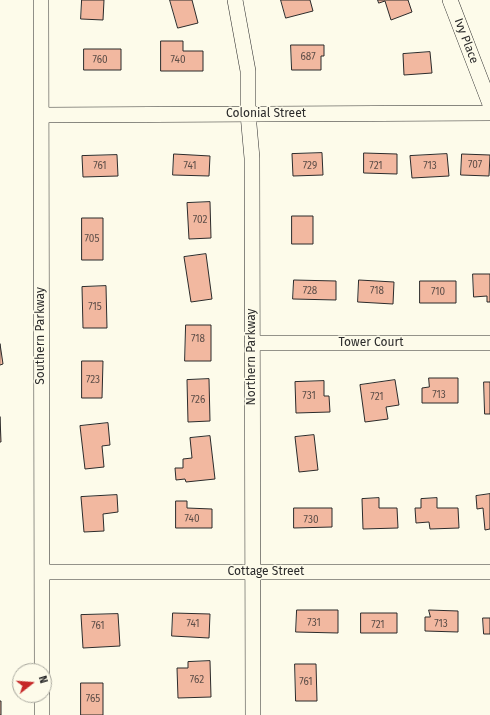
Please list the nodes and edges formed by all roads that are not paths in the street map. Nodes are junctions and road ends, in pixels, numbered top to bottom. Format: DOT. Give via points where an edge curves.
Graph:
graph roads {
  1 [pos="41,0"];
  2 [pos="235,0"];
  3 [pos="450,0"];
  4 [pos="490,104"];
  5 [pos="490,113"];
  6 [pos="248,114"];
  7 [pos="41,115"];
  8 [pos="252,343"];
  9 [pos="490,343"];
  10 [pos="42,572"];
  11 [pos="252,572"];
  12 [pos="490,572"];
  13 [pos="42,663"];
  14 [pos="42,703"];
  15 [pos="42,715"];
  16 [pos="253,715"];
  1 -- 7 [label="street, Southern Parkway"];
  2 -- 6 [label="street, Northern Parkway" via="248,71"];
  3 -- 4 [label="street, Ivy Place"];
  5 -- 6 [label="street, Colonial Street"];
  6 -- 7 [label="street, Colonial Street"];
  6 -- 8 [label="street, Northern Parkway" via="252,158"];
  7 -- 10 [label="street, Southern Parkway"];
  8 -- 9 [label="street, Tower Court"];
  8 -- 11 [label="street, Northern Parkway"];
  10 -- 11 [label="street, Cottage Street"];
  10 -- 13 [label="street, Southern Parkway"];
  11 -- 12 [label="street, Cottage Street"];
  11 -- 16 [label="street, Northern Parkway"];
  14 -- 15 [label="street"];
}
